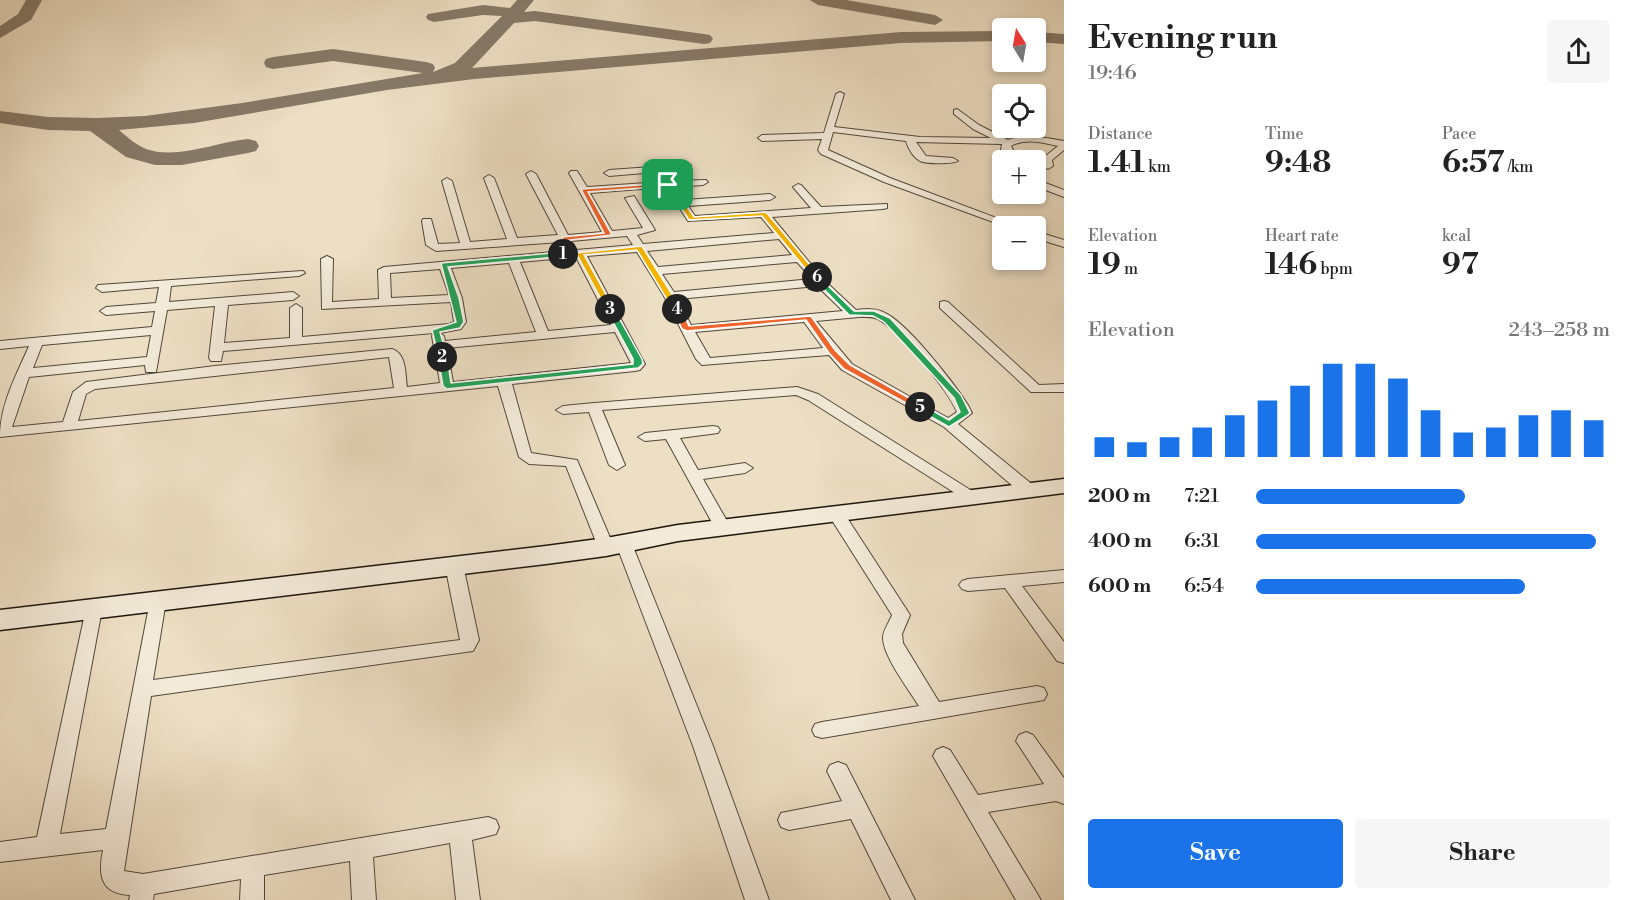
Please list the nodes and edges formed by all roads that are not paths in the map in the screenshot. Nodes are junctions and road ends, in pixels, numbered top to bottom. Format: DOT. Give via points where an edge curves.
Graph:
graph roads {
  1 [pos="840,94"];
  2 [pos="957,112"];
  3 [pos="958,125"];
  4 [pos="974,125"];
  5 [pos="829,132"];
  6 [pos="762,138"];
  7 [pos="910,139"];
  8 [pos="1006,142"];
  9 [pos="1064,145"];
  10 [pos="1006,150"];
  11 [pos="953,161"];
  12 [pos="1048,166"];
  13 [pos="657,168"];
  14 [pos="688,168"];
  15 [pos="574,173"];
  16 [pos="609,173"];
  17 [pos="531,174"];
  18 [pos="489,178"];
  19 [pos="447,181"];
  20 [pos="703,182"];
  21 [pos="668,185"];
  22 [pos="798,187"];
  23 [pos="1046,187"];
  24 [pos="584,190"];
  25 [pos="1064,194"];
  26 [pos="770,196"];
  27 [pos="630,198"];
  28 [pos="681,203"];
  29 [pos="883,206"];
  30 [pos="819,211"];
  31 [pos="764,214"];
  32 [pos="992,219"];
  33 [pos="427,221"];
  34 [pos="630,233"];
  35 [pos="609,235"];
  36 [pos="781,236"];
  37 [pos="1046,237"];
  38 [pos="564,238"];
  39 [pos="513,242"];
  40 [pos="1062,242"];
  41 [pos="466,246"];
  42 [pos="640,248"];
  43 [pos="576,253"];
  44 [pos="327,258"];
  45 [pos="801,258"];
  46 [pos="513,259"];
  47 [pos="444,265"];
  48 [pos="655,271"];
  49 [pos="299,273"];
  50 [pos="271,275"];
  51 [pos="820,282"];
  52 [pos="166,284"];
  53 [pos="102,288"];
  54 [pos="670,296"];
  55 [pos="271,297"];
  56 [pos="456,298"];
  57 [pos="222,302"];
  58 [pos="385,303"];
  59 [pos="944,304"];
  60 [pos="162,307"];
  61 [pos="106,311"];
  62 [pos="852,313"];
  63 [pos="808,318"];
  64 [pos="620,328"];
  65 [pos="687,329"];
  66 [pos="159,330"];
  67 [pos="436,330"];
  68 [pos="544,336"];
  69 [pos="302,341"];
  70 [pos="37,342"];
  71 [pos="0,345"];
  72 [pos="440,345"];
  73 [pos="217,348"];
  74 [pos="832,351"];
  75 [pos="153,360"];
  76 [pos="308,360"];
  77 [pos="215,370"];
  78 [pos="25,373"];
  79 [pos="149,378"];
  80 [pos="504,381"];
  81 [pos="447,386"];
  82 [pos="1064,388"];
  83 [pos="401,391"];
  84 [pos="7,399"];
  85 [pos="594,407"];
  86 [pos="563,410"];
  87 [pos="70,424"];
  88 [pos="949,424"];
  89 [pos="713,430"];
  90 [pos="1,432"];
  91 [pos="671,435"];
  92 [pos="645,437"];
  93 [pos="617,465"];
  94 [pos="745,468"];
  95 [pos="694,475"];
  96 [pos="1062,488"];
  97 [pos="1027,489"];
  98 [pos="972,496"];
  99 [pos="836,514"];
  100 [pos="723,528"];
  101 [pos="615,545"];
  102 [pos="454,566"];
  103 [pos="1064,576"];
  104 [pos="1010,582"];
  105 [pos="968,585"];
  106 [pos="157,601"];
  107 [pos="93,609"];
  108 [pos="0,620"];
  109 [pos="1064,656"];
  110 [pos="142,689"];
  111 [pos="1036,694"];
  112 [pos="934,711"];
  113 [pos="822,729"];
  114 [pos="1026,741"];
  115 [pos="943,756"];
  116 [pos="838,771"];
  117 [pos="1063,793"];
  118 [pos="972,805"];
  119 [pos="856,808"];
  120 [pos="789,820"];
  121 [pos="488,827"];
  122 [pos="460,832"];
  123 [pos="116,838"];
  124 [pos="47,846"];
  125 [pos="361,848"];
  126 [pos="0,852"];
  127 [pos="253,866"];
  128 [pos="142,892"];
  129 [pos="252,900"];
  130 [pos="364,900"];
  131 [pos="468,900"];
  132 [pos="757,900"];
  133 [pos="903,900"];
  134 [pos="1029,900"];
  1 -- 5 [label="street"];
  2 -- 4 [label="street"];
  3 -- 4 [label="street"];
  4 -- 8 [label="street"];
  5 -- 6 [label="street"];
  5 -- 7 [label="street"];
  5 -- 32 [label="street" via="823,150 828,154"];
  7 -- 8 [label="street"];
  7 -- 11 [label="street" via="923,159"];
  8 -- 9 [label="street" via="1032,139"];
  8 -- 10 [label="street"];
  9 -- 12 [label="street" via="1047,159"];
  13 -- 14 [label="street"];
  13 -- 16 [label="street"];
  13 -- 21 [label="street"];
  15 -- 24 [label="street"];
  17 -- 38 [label="street"];
  18 -- 39 [label="street"];
  19 -- 41 [label="street"];
  20 -- 21 [label="street"];
  21 -- 24 [label="street"];
  21 -- 28 [label="street"];
  22 -- 30 [label="street"];
  23 -- 25 [label="street"];
  24 -- 35 [label="street"];
  26 -- 28 [label="street"];
  27 -- 34 [label="street" via="650,230"];
  28 -- 31 [label="street" via="695,220"];
  29 -- 30 [label="street"];
  30 -- 31 [label="street"];
  31 -- 36 [label="street"];
  33 -- 41 [label="street" via="433,247"];
  34 -- 35 [label="street"];
  34 -- 42 [label="street"];
  35 -- 38 [label="street"];
  36 -- 42 [label="street"];
  36 -- 45 [label="street"];
  37 -- 40 [label="street"];
  38 -- 39 [label="street"];
  38 -- 43 [label="street"];
  39 -- 41 [label="street"];
  42 -- 43 [label="street"];
  42 -- 48 [label="street"];
  43 -- 46 [label="street"];
  43 -- 64 [label="street"];
  44 -- 58 [label="street" via="326,306"];
  45 -- 48 [label="street"];
  45 -- 51 [label="street"];
  46 -- 47 [label="street"];
  46 -- 68 [label="street"];
  47 -- 56 [label="street"];
  47 -- 58 [label="street" via="384,270"];
  48 -- 54 [label="street"];
  49 -- 50 [label="street"];
  50 -- 52 [label="street" via="219,274"];
  50 -- 55 [label="street"];
  51 -- 54 [label="street"];
  51 -- 62 [label="street"];
  52 -- 53 [label="street"];
  52 -- 60 [label="street"];
  54 -- 65 [label="street"];
  55 -- 57 [label="street"];
  55 -- 69 [label="street" via="294,302"];
  56 -- 58 [label="street"];
  56 -- 67 [label="street" via="460,322"];
  57 -- 60 [label="street"];
  57 -- 73 [label="street"];
  59 -- 82 [label="street" via="1032,387 1041,391"];
  60 -- 61 [label="street"];
  60 -- 66 [label="street"];
  62 -- 63 [label="street"];
  62 -- 88 [label="street" via="874,313 887,320 947,384 965,413"];
  63 -- 65 [label="street"];
  63 -- 74 [label="street"];
  64 -- 68 [label="street"];
  64 -- 80 [label="street" via="637,359 635,367"];
  65 -- 74 [label="street" via="707,362"];
  66 -- 70 [label="street"];
  66 -- 75 [label="street"];
  67 -- 69 [label="street"];
  67 -- 72 [label="street"];
  68 -- 72 [label="street"];
  69 -- 73 [label="street"];
  69 -- 76 [label="street"];
  70 -- 71 [label="street"];
  70 -- 78 [label="street"];
  72 -- 81 [label="street"];
  73 -- 77 [label="street"];
  74 -- 88 [label="street" via="847,367"];
  75 -- 78 [label="street"];
  75 -- 79 [label="street"];
  76 -- 77 [label="street"];
  76 -- 83 [label="street" via="392,353"];
  77 -- 79 [label="street"];
  78 -- 84 [label="street"];
  79 -- 87 [label="street" via="84,388"];
  80 -- 81 [label="street"];
  80 -- 101 [label="street" via="524,454 529,459 572,463"];
  81 -- 83 [label="street"];
  83 -- 87 [label="street"];
  84 -- 90 [label="street"];
  85 -- 86 [label="street"];
  85 -- 93 [label="street"];
  85 -- 98 [label="street" via="797,391 813,397"];
  87 -- 90 [label="street"];
  88 -- 97 [label="street"];
  89 -- 91 [label="street"];
  91 -- 92 [label="street"];
  91 -- 95 [label="street"];
  94 -- 95 [label="street"];
  95 -- 100 [label="street"];
  96 -- 97 [label="street"];
  97 -- 98 [label="street"];
  98 -- 99 [label="street"];
  99 -- 100 [label="street"];
  99 -- 112 [label="street" via="901,615 892,641"];
  100 -- 101 [label="street"];
  101 -- 102 [label="street"];
  101 -- 132 [label="street" via="703,746"];
  102 -- 106 [label="street"];
  102 -- 110 [label="street" via="470,640 466,646"];
  103 -- 104 [label="street"];
  104 -- 105 [label="street"];
  104 -- 109 [label="street"];
  106 -- 107 [label="street"];
  106 -- 110 [label="street"];
  107 -- 108 [label="street"];
  107 -- 124 [label="street"];
  110 -- 123 [label="street"];
  111 -- 112 [label="street"];
  112 -- 113 [label="street"];
  114 -- 117 [label="street"];
  115 -- 118 [label="street"];
  116 -- 119 [label="street"];
  117 -- 118 [label="street"];
  118 -- 134 [label="street"];
  119 -- 120 [label="street"];
  119 -- 133 [label="street"];
  121 -- 122 [label="street"];
  122 -- 125 [label="street"];
  122 -- 131 [label="street"];
  123 -- 124 [label="street"];
  123 -- 128 [label="street" via="112,876"];
  124 -- 126 [label="street"];
  125 -- 127 [label="street"];
  125 -- 130 [label="street"];
  127 -- 128 [label="street"];
  127 -- 129 [label="street"];
}
